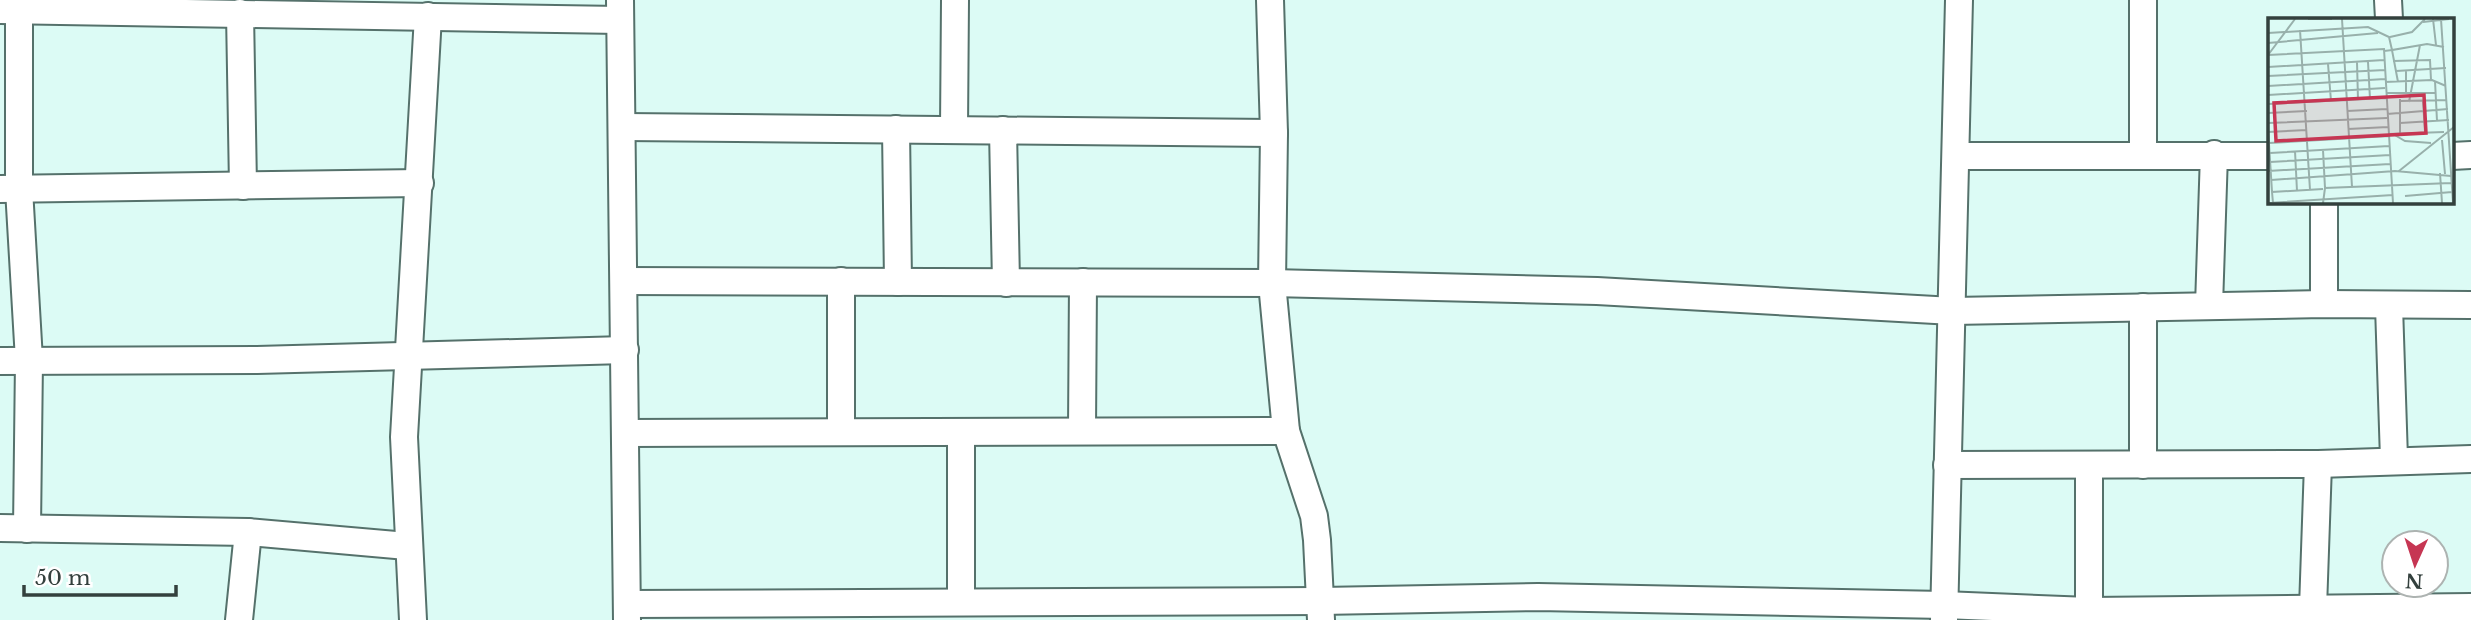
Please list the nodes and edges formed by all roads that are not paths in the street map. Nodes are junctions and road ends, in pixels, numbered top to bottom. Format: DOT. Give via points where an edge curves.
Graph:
graph roads {
  1 [pos="528,0"];
  2 [pos="955,0"];
  3 [pos="1270,0"];
  4 [pos="1959,0"];
  5 [pos="2143,0"];
  6 [pos="2388,0"];
  7 [pos="10,10"];
  8 [pos="620,10"];
  9 [pos="240,13"];
  10 [pos="428,16"];
  11 [pos="2389,18"];
  12 [pos="554,20"];
  13 [pos="624,128"];
  14 [pos="896,129"];
  15 [pos="954,129"];
  16 [pos="1003,130"];
  17 [pos="1274,133"];
  18 [pos="2143,154"];
  19 [pos="2214,154"];
  20 [pos="1956,156"];
  21 [pos="2268,156"];
  22 [pos="420,183"];
  23 [pos="243,186"];
  24 [pos="10,189"];
  25 [pos="2324,203"];
  26 [pos="624,281"];
  27 [pos="841,281"];
  28 [pos="898,282"];
  29 [pos="1083,282"];
  30 [pos="1272,282"];
  31 [pos="1006,283"];
  32 [pos="2323,304"];
  33 [pos="2471,305"];
  34 [pos="2209,306"];
  35 [pos="2389,306"];
  36 [pos="2143,307"];
  37 [pos="1952,311"];
  38 [pos="625,350"];
  39 [pos="410,354"];
  40 [pos="29,360"];
  41 [pos="0,361"];
  42 [pos="1082,430"];
  43 [pos="1286,431"];
  44 [pos="841,432"];
  45 [pos="961,432"];
  46 [pos="626,433"];
  47 [pos="2394,459"];
  48 [pos="2471,459"];
  49 [pos="2318,464"];
  50 [pos="1947,465"];
  51 [pos="2143,465"];
  52 [pos="2089,466"];
  53 [pos="0,528"];
  54 [pos="27,529"];
  55 [pos="248,532"];
  56 [pos="407,546"];
  57 [pos="961,601"];
  58 [pos="2471,607"];
  59 [pos="1538,608"];
  60 [pos="2313,608"];
  61 [pos="900,610"];
  62 [pos="1321,610"];
  63 [pos="1086,611"];
  64 [pos="2090,611"];
  65 [pos="627,612"];
  66 [pos="1944,612"];
  67 [pos="2394,614"];
  68 [pos="2145,616"];
  69 [pos="239,620"];
  70 [pos="413,620"];
  1 -- 12 [label="street"];
  2 -- 15 [label="street"];
  3 -- 17 [label="street"];
  4 -- 20 [label="street"];
  5 -- 18 [label="street"];
  6 -- 11 [label="street"];
  7 -- 9 [label="street"];
  7 -- 24 [label="street"];
  8 -- 12 [label="street"];
  8 -- 13 [label="street"];
  9 -- 10 [label="street"];
  9 -- 23 [label="street"];
  10 -- 12 [label="street"];
  10 -- 22 [label="street"];
  13 -- 14 [label="street"];
  13 -- 26 [label="street"];
  14 -- 15 [label="street"];
  14 -- 28 [label="street"];
  15 -- 16 [label="street"];
  16 -- 17 [label="street"];
  16 -- 31 [label="street"];
  17 -- 30 [label="street"];
  18 -- 19 [label="street"];
  18 -- 20 [label="street"];
  19 -- 21 [label="street"];
  19 -- 34 [label="street"];
  20 -- 37 [label="street"];
  22 -- 23 [label="street"];
  22 -- 39 [label="street"];
  23 -- 24 [label="street"];
  24 -- 40 [label="street"];
  25 -- 32 [label="street"];
  26 -- 27 [label="street"];
  26 -- 38 [label="street"];
  27 -- 28 [label="street"];
  27 -- 44 [label="street"];
  28 -- 31 [label="street"];
  29 -- 30 [label="street"];
  29 -- 31 [label="street"];
  29 -- 42 [label="street"];
  30 -- 37 [label="street" via="1586,290"];
  30 -- 43 [label="street"];
  32 -- 34 [label="street"];
  32 -- 35 [label="street"];
  33 -- 35 [label="street"];
  34 -- 36 [label="street"];
  35 -- 47 [label="street"];
  36 -- 37 [label="street"];
  36 -- 51 [label="street"];
  37 -- 50 [label="street"];
  38 -- 39 [label="street"];
  38 -- 46 [label="street"];
  39 -- 40 [label="street" via="257,360"];
  39 -- 56 [label="street" via="404,437"];
  40 -- 41 [label="street"];
  40 -- 54 [label="street"];
  42 -- 43 [label="street"];
  42 -- 45 [label="street"];
  43 -- 62 [label="street" via="1314,516"];
  44 -- 45 [label="street"];
  44 -- 46 [label="street"];
  45 -- 57 [label="street"];
  46 -- 65 [label="street"];
  47 -- 48 [label="street"];
  47 -- 49 [label="street"];
  49 -- 51 [label="street"];
  49 -- 60 [label="street"];
  50 -- 52 [label="street"];
  50 -- 66 [label="street"];
  51 -- 52 [label="street"];
  52 -- 64 [label="street"];
  53 -- 54 [label="street"];
  54 -- 55 [label="street"];
  55 -- 56 [label="street"];
  55 -- 69 [label="street"];
  56 -- 70 [label="street"];
  57 -- 61 [label="street"];
  57 -- 63 [label="street"];
  58 -- 67 [label="street"];
  59 -- 62 [label="street"];
  59 -- 66 [label="street"];
  60 -- 67 [label="street"];
  60 -- 68 [label="street"];
  61 -- 65 [label="street"];
  62 -- 63 [label="street"];
  64 -- 66 [label="street"];
  64 -- 68 [label="street"];
}
